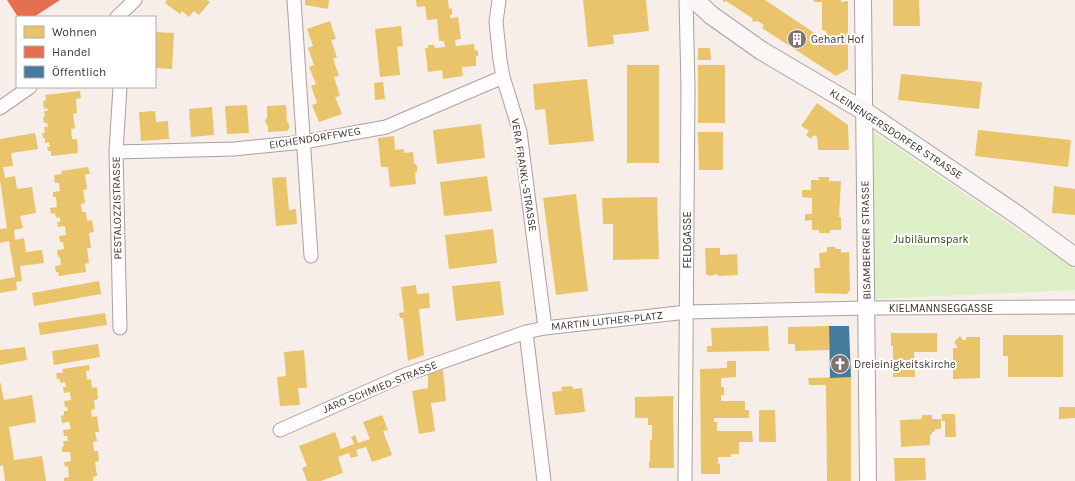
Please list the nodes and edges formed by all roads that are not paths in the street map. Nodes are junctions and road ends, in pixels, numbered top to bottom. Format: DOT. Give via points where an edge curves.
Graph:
graph roads {
  1 [pos="134,0"];
  2 [pos="294,0"];
  3 [pos="499,0"];
  4 [pos="686,0"];
  5 [pos="695,0"];
  6 [pos="863,0"];
  7 [pos="120,16"];
  8 [pos="503,77"];
  9 [pos="29,88"];
  10 [pos="120,88"];
  11 [pos="0,108"];
  12 [pos="864,111"];
  13 [pos="304,142"];
  14 [pos="116,152"];
  15 [pos="311,256"];
  16 [pos="1075,257"];
  17 [pos="1075,307"];
  18 [pos="866,308"];
  19 [pos="687,312"];
  20 [pos="120,328"];
  21 [pos="545,328"];
  22 [pos="526,332"];
  23 [pos="280,430"];
  24 [pos="544,481"];
  25 [pos="685,481"];
  26 [pos="868,481"];
  1 -- 7 [label="street"];
  2 -- 13 [label="street"];
  3 -- 8 [label="street, VERA FRANKL-STRASSE" via="496,22"];
  4 -- 19 [label="street, FELDGASSE"];
  5 -- 12 [label="main road, KLEINENGERSDORFER STRASSE" via="762,52"];
  6 -- 12 [label="street, BISAMBERGER STRASSE"];
  8 -- 13 [label="street, EICHENDORFFWEG" via="386,127"];
  8 -- 21 [label="street, VERA FRANKL-STRASSE" via="520,132"];
  9 -- 11 [label="street"];
  10 -- 14 [label="street, PESTALOZZISTRASSE"];
  12 -- 16 [label="main road, KLEINENGERSDORFER STRASSE"];
  12 -- 18 [label="street, BISAMBERGER STRASSE"];
  13 -- 14 [label="street, EICHENDORFFWEG" via="234,149"];
  13 -- 15 [label="street"];
  14 -- 20 [label="street, PESTALOZZISTRASSE"];
  17 -- 18 [label="street, KIELMANNSEGGASSE"];
  18 -- 19 [label="street, KIELMANNSEGGASSE"];
  18 -- 26 [label="street, BISAMBERGER STRASSE"];
  19 -- 21 [label="street, MARTIN LUTHER-PLATZ"];
  19 -- 25 [label="street, FELDGASSE"];
  21 -- 22 [label="street, MARTIN LUTHER-PLATZ"];
  22 -- 23 [label="street, JARO SCHMIED-STRASSE" via="402,376"];
  22 -- 24 [label="street"];
}
